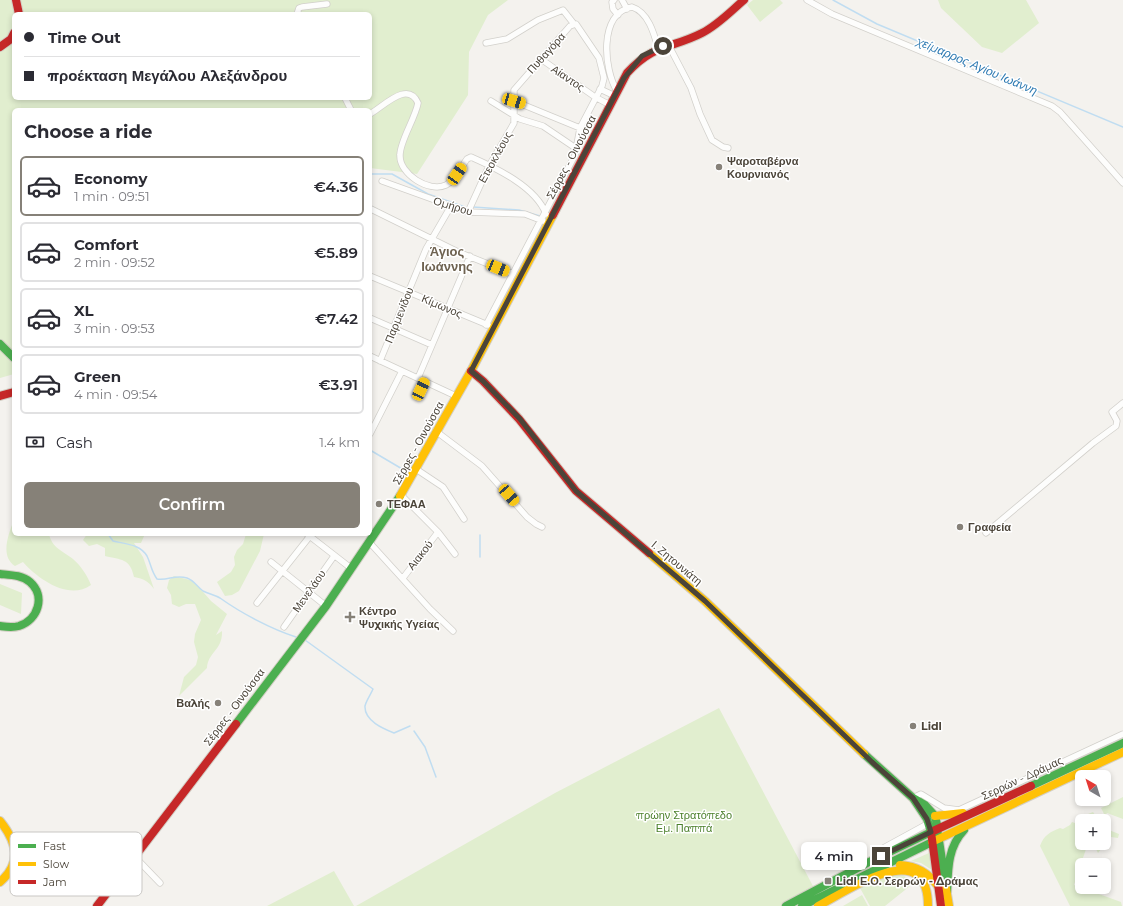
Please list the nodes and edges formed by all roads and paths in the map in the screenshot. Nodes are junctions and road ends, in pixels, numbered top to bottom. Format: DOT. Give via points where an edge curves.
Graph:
graph roads {
  1 [pos="16,0"];
  2 [pos="614,0"];
  3 [pos="622,0"];
  4 [pos="744,0"];
  5 [pos="807,0"];
  6 [pos="327,4"];
  7 [pos="627,9"];
  8 [pos="19,12"];
  9 [pos="298,12"];
  10 [pos="618,14"];
  11 [pos="572,25"];
  12 [pos="12,36"];
  13 [pos="486,43"];
  14 [pos="668,44"];
  15 [pos="0,47"];
  16 [pos="658,48"];
  17 [pos="541,59"];
  18 [pos="600,89"];
  19 [pos="616,94"];
  20 [pos="595,97"];
  21 [pos="491,101"];
  22 [pos="514,101"];
  23 [pos="610,106"];
  24 [pos="372,113"];
  25 [pos="515,116"];
  26 [pos="580,128"];
  27 [pos="728,148"];
  28 [pos="577,149"];
  29 [pos="489,166"];
  30 [pos="382,181"];
  31 [pos="1123,183"];
  32 [pos="451,206"];
  33 [pos="372,209"];
  34 [pos="468,212"];
  35 [pos="545,212"];
  36 [pos="545,222"];
  37 [pos="431,238"];
  38 [pos="470,256"];
  39 [pos="513,274"];
  40 [pos="372,277"];
  41 [pos="408,292"];
  42 [pos="448,309"];
  43 [pos="372,319"];
  44 [pos="489,326"];
  45 [pos="393,328"];
  46 [pos="0,344"];
  47 [pos="432,345"];
  48 [pos="12,356"];
  49 [pos="372,357"];
  50 [pos="380,361"];
  51 [pos="402,371"];
  52 [pos="471,371"];
  53 [pos="418,378"];
  54 [pos="425,381"];
  55 [pos="421,389"];
  56 [pos="12,393"];
  57 [pos="0,396"];
  58 [pos="456,396"];
  59 [pos="1123,404"];
  60 [pos="372,430"];
  61 [pos="437,432"];
  62 [pos="416,469"];
  63 [pos="401,495"];
  64 [pos="464,520"];
  65 [pos="542,527"];
  66 [pos="438,532"];
  67 [pos="986,533"];
  68 [pos="307,536"];
  69 [pos="309,536"];
  70 [pos="370,543"];
  71 [pos="455,554"];
  72 [pos="334,556"];
  73 [pos="271,562"];
  74 [pos="352,569"];
  75 [pos="282,571"];
  76 [pos="0,574"];
  77 [pos="403,578"];
  78 [pos="308,592"];
  79 [pos="257,603"];
  80 [pos="326,606"];
  81 [pos="0,626"];
  82 [pos="284,627"];
  83 [pos="453,630"];
  84 [pos="1123,734"];
  85 [pos="1123,742"];
  86 [pos="1123,752"];
  87 [pos="913,798"];
  88 [pos="944,808"];
  89 [pos="978,811"];
  90 [pos="935,816"];
  91 [pos="980,820"];
  92 [pos="0,821"];
  93 [pos="929,823"];
  94 [pos="934,830"];
  95 [pos="10,833"];
  96 [pos="936,840"];
  97 [pos="142,848"];
  98 [pos="876,852"];
  99 [pos="142,864"];
  100 [pos="874,870"];
  101 [pos="10,874"];
  102 [pos="0,882"];
  103 [pos="160,883"];
  104 [pos="938,886"];
  105 [pos="947,894"];
  106 [pos="105,896"];
  107 [pos="97,906"];
  108 [pos="786,906"];
  109 [pos="802,906"];
  110 [pos="818,906"];
  111 [pos="928,906"];
  112 [pos="941,906"];
  113 [pos="949,906"];
  1 -- 8 [label="street"];
  2 -- 10 [label="street" via="613,9"];
  3 -- 7 [label="street"];
  4 -- 14 [label="street, Σέρρες - Οινούσσα" via="702,33"];
  5 -- 31 [label="street" via="832,14 1052,106"];
  6 -- 9 [label="street" via="302,6"];
  7 -- 10 [label="street"];
  7 -- 16 [label="street" via="636,8 645,15"];
  10 -- 19 [label="street" via="610,30 606,52"];
  11 -- 13 [label="street" via="563,10 538,20 507,39"];
  11 -- 17 [label="street, Πυθαγόρα"];
  11 -- 18 [label="street" via="579,26 594,48 603,69 604,81"];
  12 -- 15 [label="street"];
  14 -- 16 [label="street, Σέρρες - Οινούσσα"];
  14 -- 27 [label="street" via="691,88 712,140"];
  16 -- 19 [label="street, Σέρρες - Οινούσσα" via="642,56 635,63"];
  17 -- 20 [label="street, Αίαντος"];
  17 -- 22 [label="street, Πυθαγόρα" via="516,87"];
  18 -- 19 [label="street"];
  18 -- 20 [label="street"];
  19 -- 23 [label="street, Σέρρες - Οινούσσα"];
  20 -- 23 [label="street, Αίαντος"];
  20 -- 26 [label="street"];
  21 -- 25 [label="street"];
  22 -- 25 [label="street, Ετεοκλέους"];
  22 -- 26 [label="street"];
  23 -- 36 [label="street, Σέρρες - Οινούσσα"];
  24 -- 29 [label="street" via="404,93 415,96 418,102 416,110 400,150 401,163 418,182 438,187 447,185 467,159 472,158"];
  25 -- 28 [label="street" via="543,126"];
  25 -- 29 [label="street, Ετεοκλέους" via="513,126"];
  26 -- 28 [label="street"];
  28 -- 35 [label="street"];
  29 -- 34 [label="street, Ετεοκλέους"];
  29 -- 35 [label="street" via="533,194"];
  30 -- 32 [label="street, Ομήρου"];
  32 -- 34 [label="street, Ομήρου"];
  32 -- 37 [label="street, Παρμενίδου"];
  33 -- 37 [label="street"];
  34 -- 36 [label="street, Ομήρου" via="525,214"];
  35 -- 36 [label="street"];
  36 -- 39 [label="street"];
  36 -- 44 [label="street, Σέρρες - Οινούσσα"];
  37 -- 38 [label="street"];
  37 -- 41 [label="street, Παρμενίδου"];
  38 -- 39 [label="street"];
  38 -- 42 [label="street"];
  39 -- 44 [label="street"];
  40 -- 41 [label="street, Κίμωνος"];
  41 -- 42 [label="street, Κίμωνος"];
  41 -- 45 [label="street, Παρμενίδου"];
  42 -- 44 [label="street, Κίμωνος"];
  42 -- 47 [label="street"];
  43 -- 45 [label="street"];
  44 -- 52 [label="street, Σέρρες - Οινούσσα"];
  45 -- 47 [label="street"];
  45 -- 50 [label="street, Παρμενίδου"];
  46 -- 48 [label="street"];
  47 -- 53 [label="street"];
  49 -- 50 [label="street"];
  50 -- 51 [label="street"];
  51 -- 53 [label="street"];
  51 -- 60 [label="street"];
  52 -- 58 [label="street, Σέρρες - Οινούσσα"];
  52 -- 87 [label="street, Ι. Ζητουνιάτη" via="520,419 576,491 705,601 872,762"];
  53 -- 54 [label="street"];
  54 -- 55 [label="street"];
  54 -- 58 [label="street"];
  56 -- 57 [label="street"];
  58 -- 61 [label="street, Σέρρες - Οινούσσα"];
  59 -- 67 [label="street" via="1112,412 1117,421 1116,426"];
  61 -- 62 [label="street, Σέρρες - Οινούσσα"];
  61 -- 65 [label="street" via="482,466 527,517"];
  62 -- 63 [label="street, Σέρρες - Οινούσσα"];
  62 -- 64 [label="street" via="443,487"];
  63 -- 66 [label="street"];
  63 -- 70 [label="street, Σέρρες - Οινούσσα"];
  66 -- 71 [label="street"];
  66 -- 77 [label="street, Αιακού"];
  68 -- 75 [label="street"];
  69 -- 72 [label="street"];
  70 -- 74 [label="street, Σέρρες - Οινούσσα"];
  70 -- 77 [label="street"];
  72 -- 74 [label="street"];
  72 -- 78 [label="street, Μενελάου"];
  73 -- 75 [label="street"];
  74 -- 80 [label="street, Σέρρες - Οινούσσα"];
  75 -- 78 [label="street"];
  75 -- 79 [label="street"];
  76 -- 81 [label="street" via="30,582 36,589 40,601 34,615 24,625 12,628"];
  77 -- 83 [label="street" via="430,609"];
  78 -- 80 [label="street"];
  78 -- 82 [label="street, Μενελάου"];
  80 -- 97 [label="street, Σέρρες - Οινούσσα"];
  84 -- 88 [label="street" via="970,806 954,810"];
  85 -- 89 [label="street, Σερρών - Δράμας"];
  86 -- 91 [label="street, Σερρών - Δράμας"];
  87 -- 88 [label="street" via="919,794 925,795"];
  87 -- 90 [label="street" via="921,801"];
  87 -- 93 [label="street"];
  88 -- 90 [label="street"];
  89 -- 90 [label="street"];
  89 -- 94 [label="street, Σερρών - Δράμας"];
  90 -- 94 [label="street"];
  91 -- 96 [label="street, Σερρών - Δράμας"];
  91 -- 105 [label="street" via="960,834 952,845 948,863"];
  92 -- 95 [label="street"];
  93 -- 94 [label="street"];
  93 -- 98 [label="street"];
  94 -- 96 [label="street"];
  94 -- 108 [label="street, Σερρών - Δράμας"];
  96 -- 100 [label="street, Σερρών - Δράμας"];
  96 -- 104 [label="street"];
  96 -- 105 [label="street"];
  99 -- 103 [label="street"];
  100 -- 104 [label="street" via="895,865 917,867 929,875"];
  100 -- 109 [label="street"];
  101 -- 102 [label="street"];
  104 -- 112 [label="street"];
  105 -- 113 [label="street"];
  106 -- 107 [label="street, Σέρρες - Οινούσσα"];
  110 -- 111 [label="street" via="882,874 902,870 914,873 922,879 926,886"];
}
